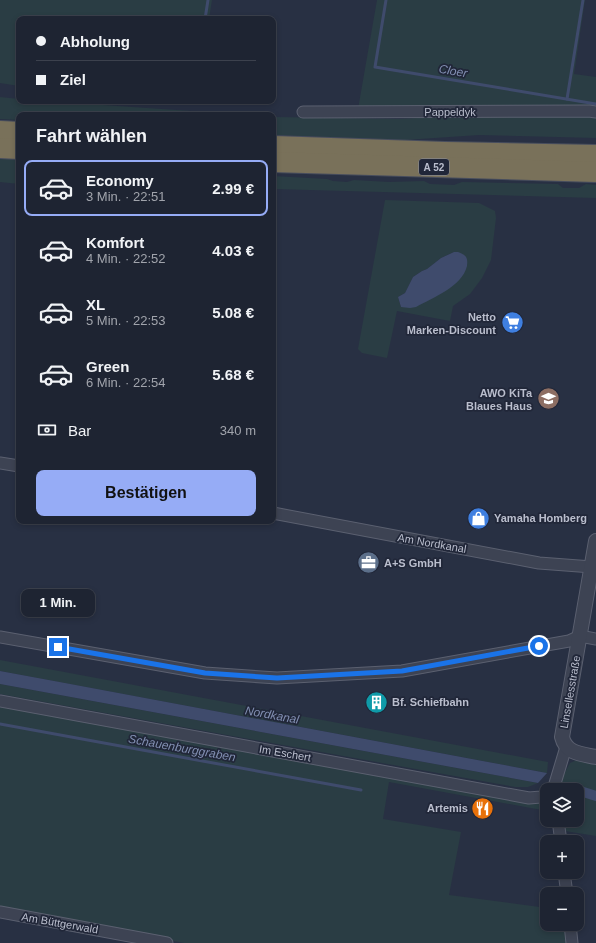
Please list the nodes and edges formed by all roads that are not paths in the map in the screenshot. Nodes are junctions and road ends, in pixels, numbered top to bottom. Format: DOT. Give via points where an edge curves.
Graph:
graph roads {
  1 [pos="303,112"];
  2 [pos="596,112"];
  3 [pos="0,131"];
  4 [pos="16,132"];
  5 [pos="276,146"];
  6 [pos="0,148"];
  7 [pos="16,149"];
  8 [pos="596,155"];
  9 [pos="276,162"];
  10 [pos="596,172"];
  11 [pos="0,463"];
  12 [pos="16,466"];
  13 [pos="276,514"];
  14 [pos="596,541"];
  15 [pos="592,567"];
  16 [pos="580,636"];
  17 [pos="0,637"];
  18 [pos="596,639"];
  19 [pos="0,701"];
  20 [pos="566,747"];
  21 [pos="596,757"];
  22 [pos="556,783"];
  23 [pos="540,797"];
  24 [pos="0,912"];
  25 [pos="571,931"];
  26 [pos="167,943"];
  27 [pos="572,943"];
  1 -- 2 [label="street, Pappeldyk"];
  3 -- 4 [label="highway"];
  5 -- 8 [label="highway, A 52"];
  6 -- 7 [label="highway"];
  9 -- 10 [label="highway, A 52"];
  11 -- 12 [label="street"];
  13 -- 15 [label="street, Am Nordkanal" via="540,563"];
  14 -- 15 [label="street, Linsellesstraße"];
  15 -- 16 [label="street, Linsellesstraße"];
  16 -- 17 [label="street" via="569,641 402,671 277,678 205,673"];
  16 -- 18 [label="street"];
  16 -- 20 [label="street, Linsellesstraße" via="562,737"];
  19 -- 23 [label="street, Im Eschert" via="529,798"];
  20 -- 21 [label="street" via="574,752"];
  20 -- 22 [label="street"];
  24 -- 26 [label="street, Am Büttgerwald"];
  25 -- 27 [label="street"];
}
